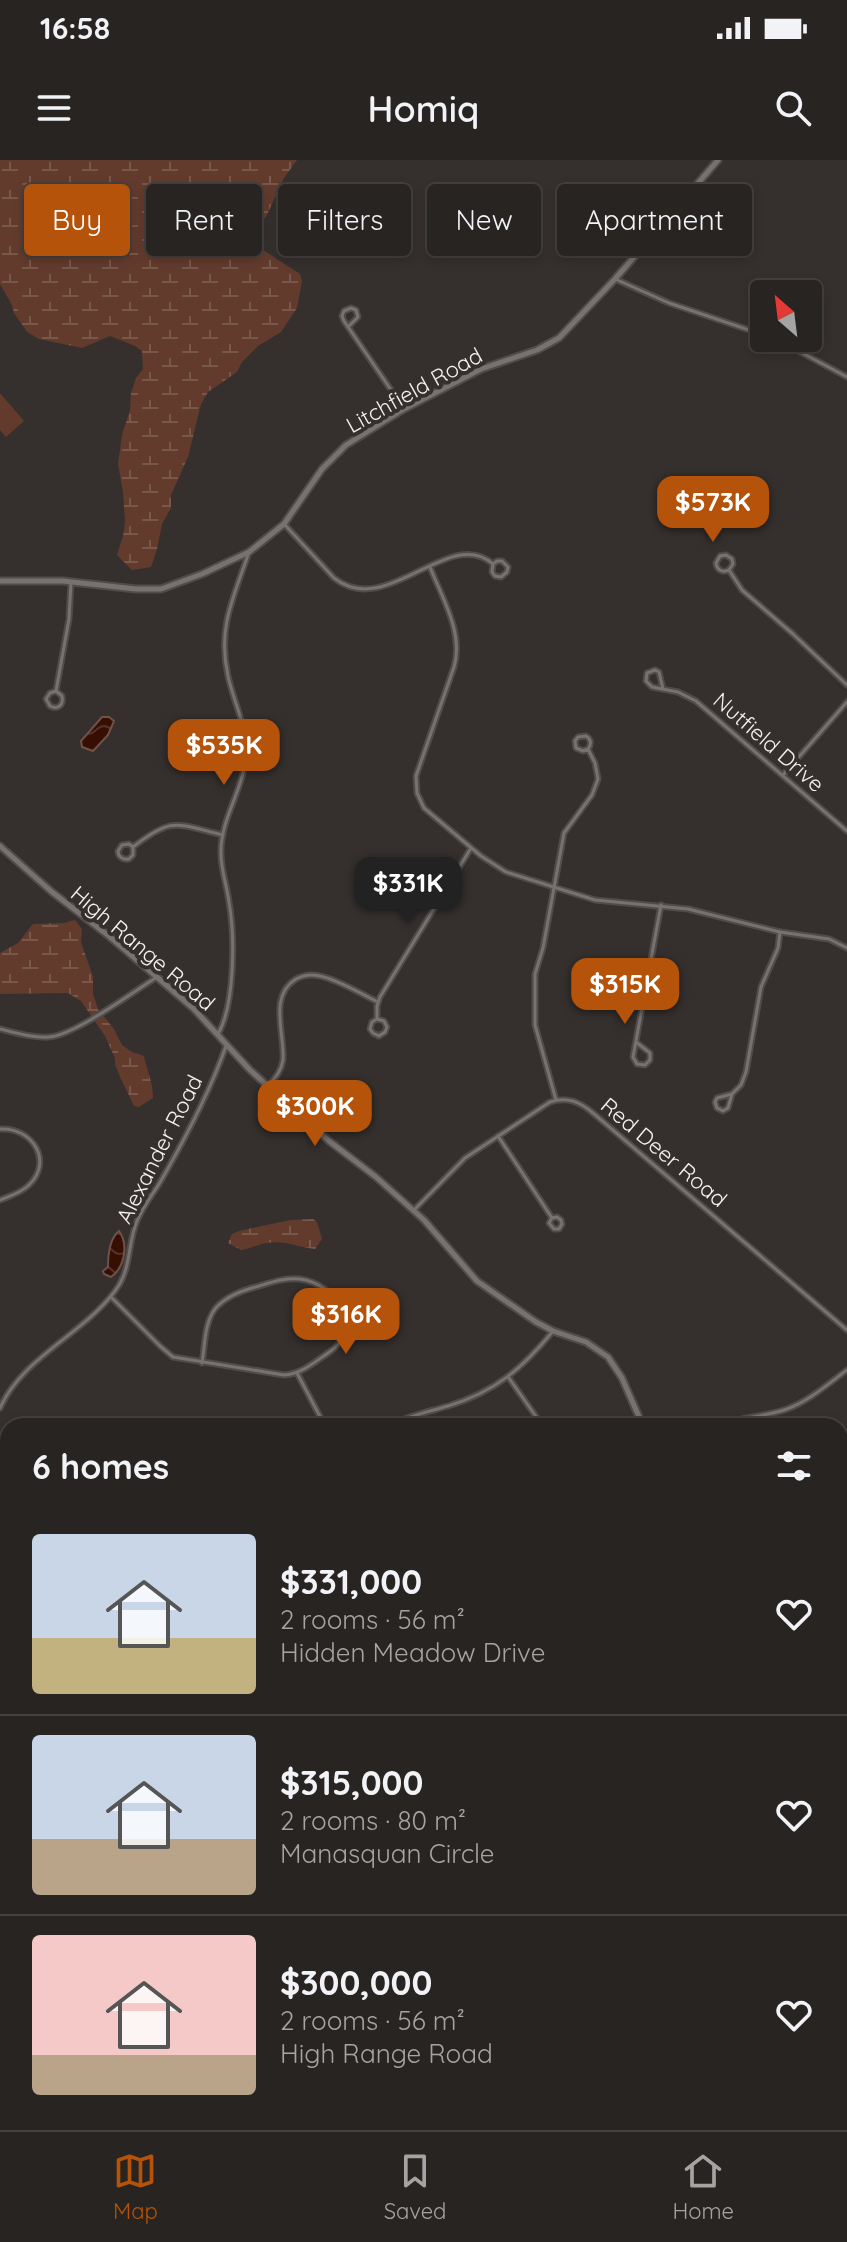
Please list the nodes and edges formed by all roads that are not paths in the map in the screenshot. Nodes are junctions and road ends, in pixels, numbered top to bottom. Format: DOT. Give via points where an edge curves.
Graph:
graph roads {
  1 [pos="718,160"];
  2 [pos="615,279"];
  3 [pos="348,327"];
  4 [pos="750,330"];
  5 [pos="800,352"];
  6 [pos="847,377"];
  7 [pos="404,409"];
  8 [pos="284,524"];
  9 [pos="249,552"];
  10 [pos="493,564"];
  11 [pos="430,567"];
  12 [pos="729,570"];
  13 [pos="0,581"];
  14 [pos="71,582"];
  15 [pos="847,685"];
  16 [pos="663,689"];
  17 [pos="56,691"];
  18 [pos="847,702"];
  19 [pos="588,749"];
  20 [pos="783,775"];
  21 [pos="847,831"];
  22 [pos="223,835"];
  23 [pos="0,846"];
  24 [pos="133,847"];
  25 [pos="471,848"];
  26 [pos="554,888"];
  27 [pos="661,905"];
  28 [pos="780,932"];
  29 [pos="846,945"];
  30 [pos="157,977"];
  31 [pos="378,1002"];
  32 [pos="377,1019"];
  33 [pos="0,1029"];
  34 [pos="218,1035"];
  35 [pos="636,1042"];
  36 [pos="226,1046"];
  37 [pos="268,1086"];
  38 [pos="732,1094"];
  39 [pos="556,1100"];
  40 [pos="0,1129"];
  41 [pos="498,1136"];
  42 [pos="0,1200"];
  43 [pos="414,1210"];
  44 [pos="552,1218"];
  45 [pos="111,1297"];
  46 [pos="847,1330"];
  47 [pos="553,1331"];
  48 [pos="202,1363"];
  49 [pos="847,1370"];
  50 [pos="297,1373"];
  51 [pos="509,1378"];
  52 [pos="0,1408"];
  53 [pos="321,1418"];
  54 [pos="408,1418"];
  55 [pos="536,1418"];
  56 [pos="639,1418"];
  57 [pos="744,1418"];
  1 -- 2 [label="street, Litchfield Road"];
  2 -- 4 [label="street"];
  2 -- 7 [label="street, Litchfield Road" via="552,343 481,369"];
  3 -- 3 [label="street" via="342,316 351,308 358,317"];
  3 -- 7 [label="street"];
  5 -- 6 [label="street"];
  7 -- 8 [label="street, Litchfield Road" via="333,456"];
  8 -- 9 [label="street, Litchfield Road"];
  8 -- 11 [label="street" via="348,587 383,587"];
  9 -- 14 [label="street, Litchfield Road" via="161,589"];
  9 -- 22 [label="street" via="224,628 227,670 246,757"];
  10 -- 10 [label="street" via="505,562 506,574 495,576"];
  10 -- 11 [label="street" via="468,554"];
  11 -- 25 [label="street" via="456,633 457,654 416,789 424,808"];
  12 -- 12 [label="street" via="732,559 720,556 718,569"];
  12 -- 15 [label="street" via="742,590"];
  13 -- 14 [label="street, Litchfield Road"];
  14 -- 17 [label="street"];
  16 -- 16 [label="street, Nutfield Drive" via="647,684 647,673 659,672"];
  16 -- 20 [label="street, Nutfield Drive" via="690,697"];
  17 -- 17 [label="street" via="63,699 55,708 46,699"];
  18 -- 20 [label="street"];
  19 -- 19 [label="street" via="590,739 578,737 576,748"];
  19 -- 26 [label="street" via="597,767 597,784 564,833"];
  20 -- 21 [label="street, Nutfield Drive"];
  22 -- 24 [label="street" via="170,825"];
  22 -- 34 [label="street" via="231,976"];
  23 -- 30 [label="street, High Range Road"];
  24 -- 24 [label="street" via="122,845 119,856 129,859"];
  25 -- 26 [label="street" via="506,872"];
  25 -- 31 [label="street"];
  26 -- 27 [label="street" via="595,900"];
  26 -- 39 [label="street" via="536,968 534,1021"];
  27 -- 28 [label="street"];
  27 -- 35 [label="street"];
  28 -- 29 [label="street"];
  28 -- 38 [label="street" via="761,987 746,1072"];
  30 -- 33 [label="street" via="66,1033 50,1037"];
  30 -- 34 [label="street, High Range Road"];
  31 -- 32 [label="street"];
  31 -- 37 [label="street" via="322,976 293,981 280,1003 281,1066"];
  32 -- 32 [label="street" via="387,1027 379,1036 370,1029"];
  34 -- 36 [label="street, High Range Road"];
  35 -- 35 [label="street" via="634,1059 645,1065 650,1054"];
  36 -- 37 [label="street, High Range Road"];
  36 -- 45 [label="street, Alexander Road" via="138,1219 126,1272"];
  37 -- 43 [label="street, High Range Road"];
  38 -- 38 [label="street" via="718,1096 717,1108 728,1108"];
  39 -- 41 [label="street"];
  39 -- 46 [label="street, Red Deer Road" via="587,1107"];
  40 -- 42 [label="street" via="26,1134 39,1160 28,1187"];
  41 -- 43 [label="street" via="458,1164"];
  41 -- 44 [label="street"];
  43 -- 47 [label="street, High Range Road" via="477,1281"];
  45 -- 48 [label="street" via="166,1352"];
  45 -- 52 [label="street, Alexander Road" via="15,1382"];
  47 -- 51 [label="street"];
  47 -- 56 [label="street, High Range Road" via="586,1342 608,1357"];
  48 -- 50 [label="street"];
  48 -- 50 [label="street" via="208,1323 220,1304 240,1292 299,1279 332,1295 346,1324 336,1347"];
  49 -- 57 [label="street" via="797,1405"];
  50 -- 53 [label="street"];
  51 -- 54 [label="street" via="466,1401"];
  51 -- 55 [label="street"];
}
